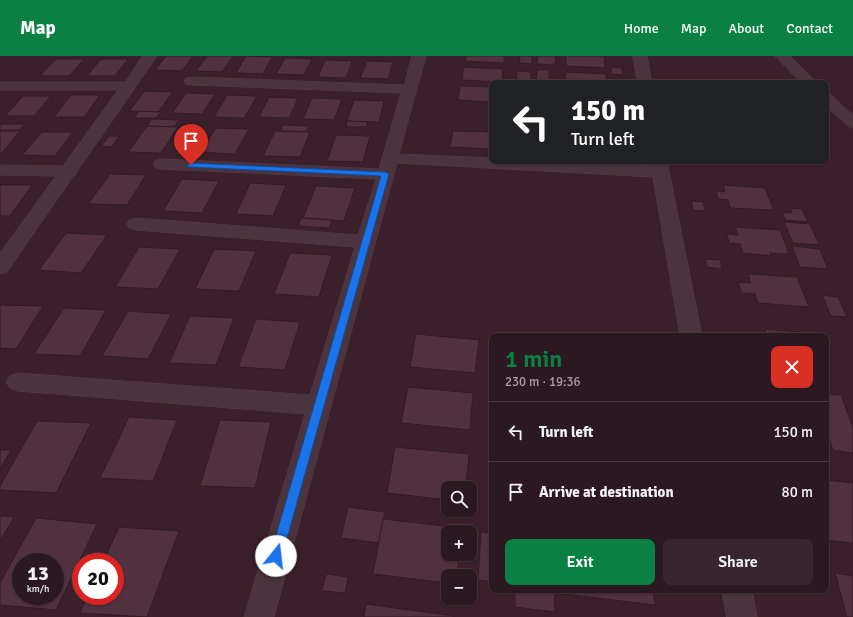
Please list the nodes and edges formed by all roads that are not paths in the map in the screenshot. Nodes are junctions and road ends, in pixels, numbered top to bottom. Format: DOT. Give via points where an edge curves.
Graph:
graph roads {
  1 [pos="150,56"];
  2 [pos="419,56"];
  3 [pos="640,56"];
  4 [pos="782,56"];
  5 [pos="644,80"];
  6 [pos="807,80"];
  7 [pos="191,82"];
  8 [pos="0,86"];
  9 [pos="129,86"];
  10 [pos="410,89"];
  11 [pos="829,101"];
  12 [pos="853,123"];
  13 [pos="161,164"];
  14 [pos="388,166"];
  15 [pos="660,166"];
  16 [pos="0,170"];
  17 [pos="70,171"];
  18 [pos="136,224"];
  19 [pos="366,242"];
  20 [pos="0,267"];
  21 [pos="690,333"];
  22 [pos="18,382"];
  23 [pos="319,405"];
  24 [pos="738,593"];
  25 [pos="259,617"];
  26 [pos="742,617"];
  1 -- 9 [label="street"];
  2 -- 10 [label="street"];
  3 -- 5 [label="street"];
  4 -- 6 [label="street"];
  7 -- 10 [label="street"];
  8 -- 9 [label="street"];
  9 -- 17 [label="street"];
  10 -- 14 [label="street"];
  11 -- 12 [label="street"];
  13 -- 14 [label="street"];
  14 -- 15 [label="street"];
  14 -- 19 [label="street"];
  15 -- 21 [label="street"];
  16 -- 17 [label="street"];
  17 -- 20 [label="street"];
  18 -- 19 [label="street"];
  19 -- 23 [label="street"];
  22 -- 23 [label="street"];
  23 -- 25 [label="street"];
  24 -- 26 [label="street"];
}
